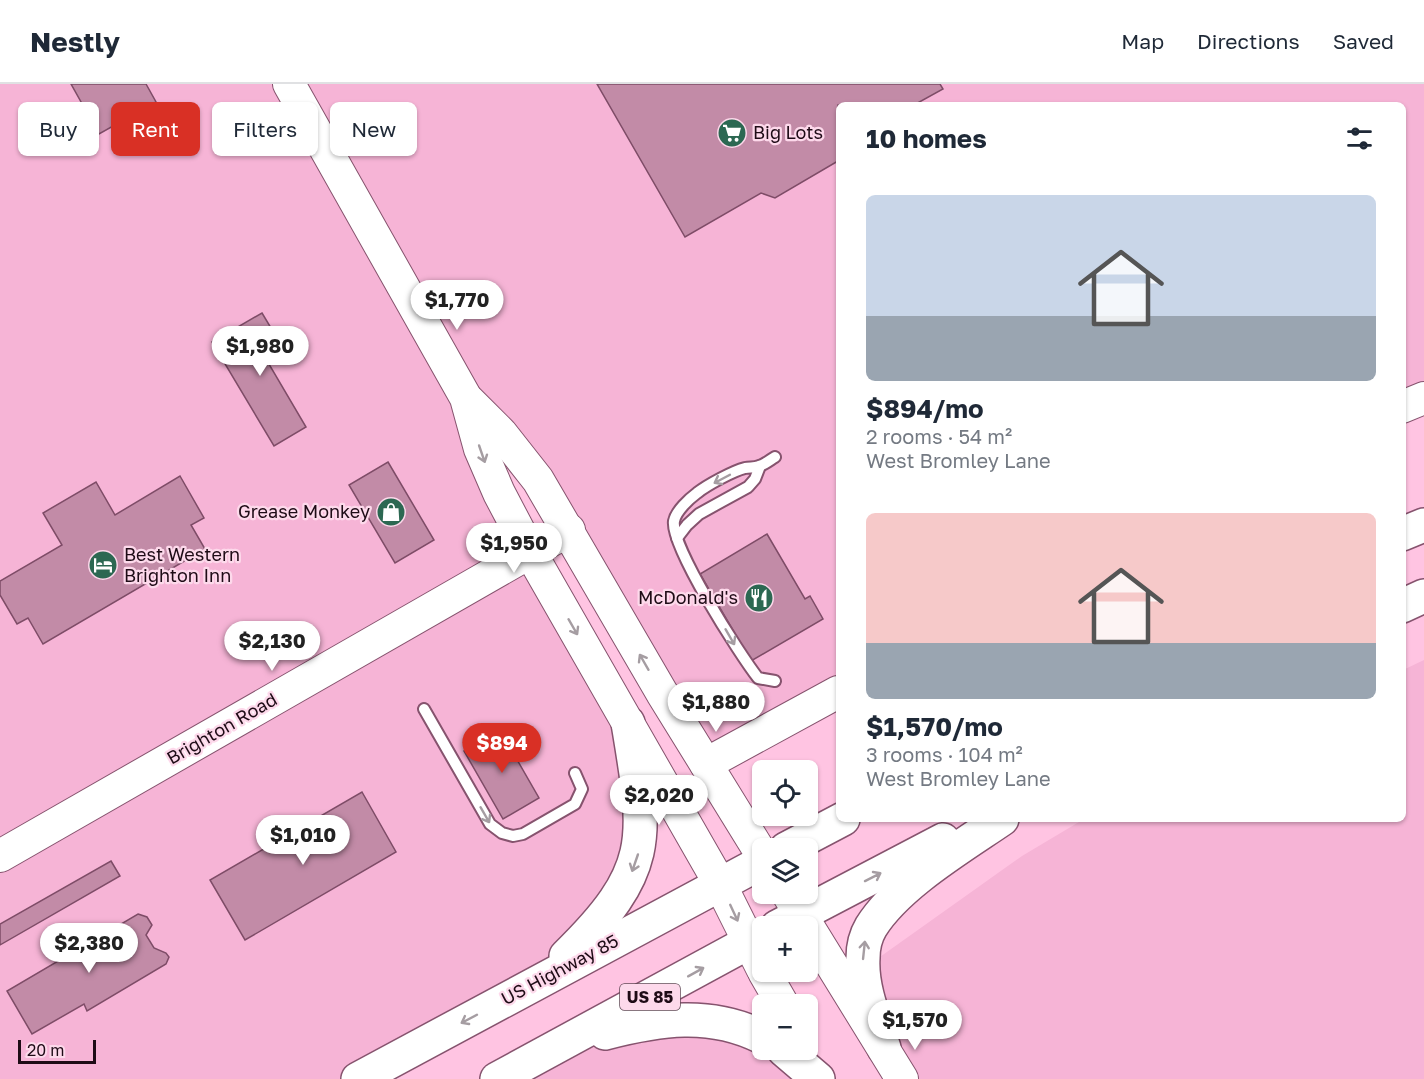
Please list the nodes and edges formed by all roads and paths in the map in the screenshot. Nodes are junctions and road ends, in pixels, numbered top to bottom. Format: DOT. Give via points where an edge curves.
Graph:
graph roads {
  1 [pos="289,84"];
  2 [pos="466,398"];
  3 [pos="1424,398"];
  4 [pos="1406,405"];
  5 [pos="775,457"];
  6 [pos="760,466"];
  7 [pos="1424,525"];
  8 [pos="569,530"];
  9 [pos="1406,532"];
  10 [pos="677,538"];
  11 [pos="530,552"];
  12 [pos="1424,596"];
  13 [pos="1406,604"];
  14 [pos="775,681"];
  15 [pos="836,693"];
  16 [pos="424,709"];
  17 [pos="628,723"];
  18 [pos="706,764"];
  19 [pos="575,773"];
  20 [pos="837,822"];
  21 [pos="977,822"];
  22 [pos="998,822"];
  23 [pos="807,838"];
  24 [pos="752,839"];
  25 [pos="0,856"];
  26 [pos="752,867"];
  27 [pos="720,884"];
  28 [pos="789,912"];
  29 [pos="752,940"];
  30 [pos="752,951"];
  31 [pos="539,982"];
  32 [pos="752,1033"];
  33 [pos="884,1048"];
  34 [pos="552,1050"];
  35 [pos="796,1060"];
  36 [pos="813,1060"];
  37 [pos="358,1079"];
  38 [pos="497,1079"];
  39 [pos="818,1079"];
  40 [pos="824,1079"];
  41 [pos="902,1079"];
  1 -- 2 [label="main road"];
  2 -- 8 [label="main road" via="519,454"];
  2 -- 11 [label="main road, one-way" via="489,471"];
  3 -- 4 [label="main road"];
  5 -- 6 [label="lane"];
  6 -- 10 [label="lane" via="748,487 699,514"];
  6 -- 10 [label="lane, one-way" via="745,468 698,492 674,519"];
  7 -- 9 [label="highway"];
  8 -- 11 [label="main road, Brighton Road"];
  18 -- 8 [label="main road, one-way"];
  10 -- 14 [label="lane, one-way" via="748,666 758,678"];
  11 -- 17 [label="main road, one-way"];
  11 -- 25 [label="main road, Brighton Road"];
  12 -- 13 [label="highway"];
  15 -- 18 [label="main road"];
  16 -- 19 [label="lane, one-way" via="490,824 502,833 523,834 574,804 582,789"];
  17 -- 27 [label="main road"];
  17 -- 31 [label="highway, one-way" via="642,821 633,870 608,912"];
  18 -- 24 [label="main road"];
  20 -- 23 [label="highway"];
  28 -- 21 [label="highway, one-way"];
  33 -- 22 [label="highway, one-way" via="863,969 865,938 870,928 906,888"];
  26 -- 27 [label="highway, US Highway 85"];
  27 -- 29 [label="main road, one-way"];
  27 -- 31 [label="highway, US Highway 85"];
  28 -- 33 [label="main road"];
  34 -- 30 [label="highway, US 85, one-way"];
  31 -- 37 [label="highway, US Highway 85, one-way"];
  32 -- 34 [label="highway" via="715,1020 691,1020 615,1030"];
  33 -- 41 [label="main road"];
  34 -- 38 [label="highway, US 85"];
  35 -- 39 [label="highway"];
  36 -- 40 [label="main road"];
}
